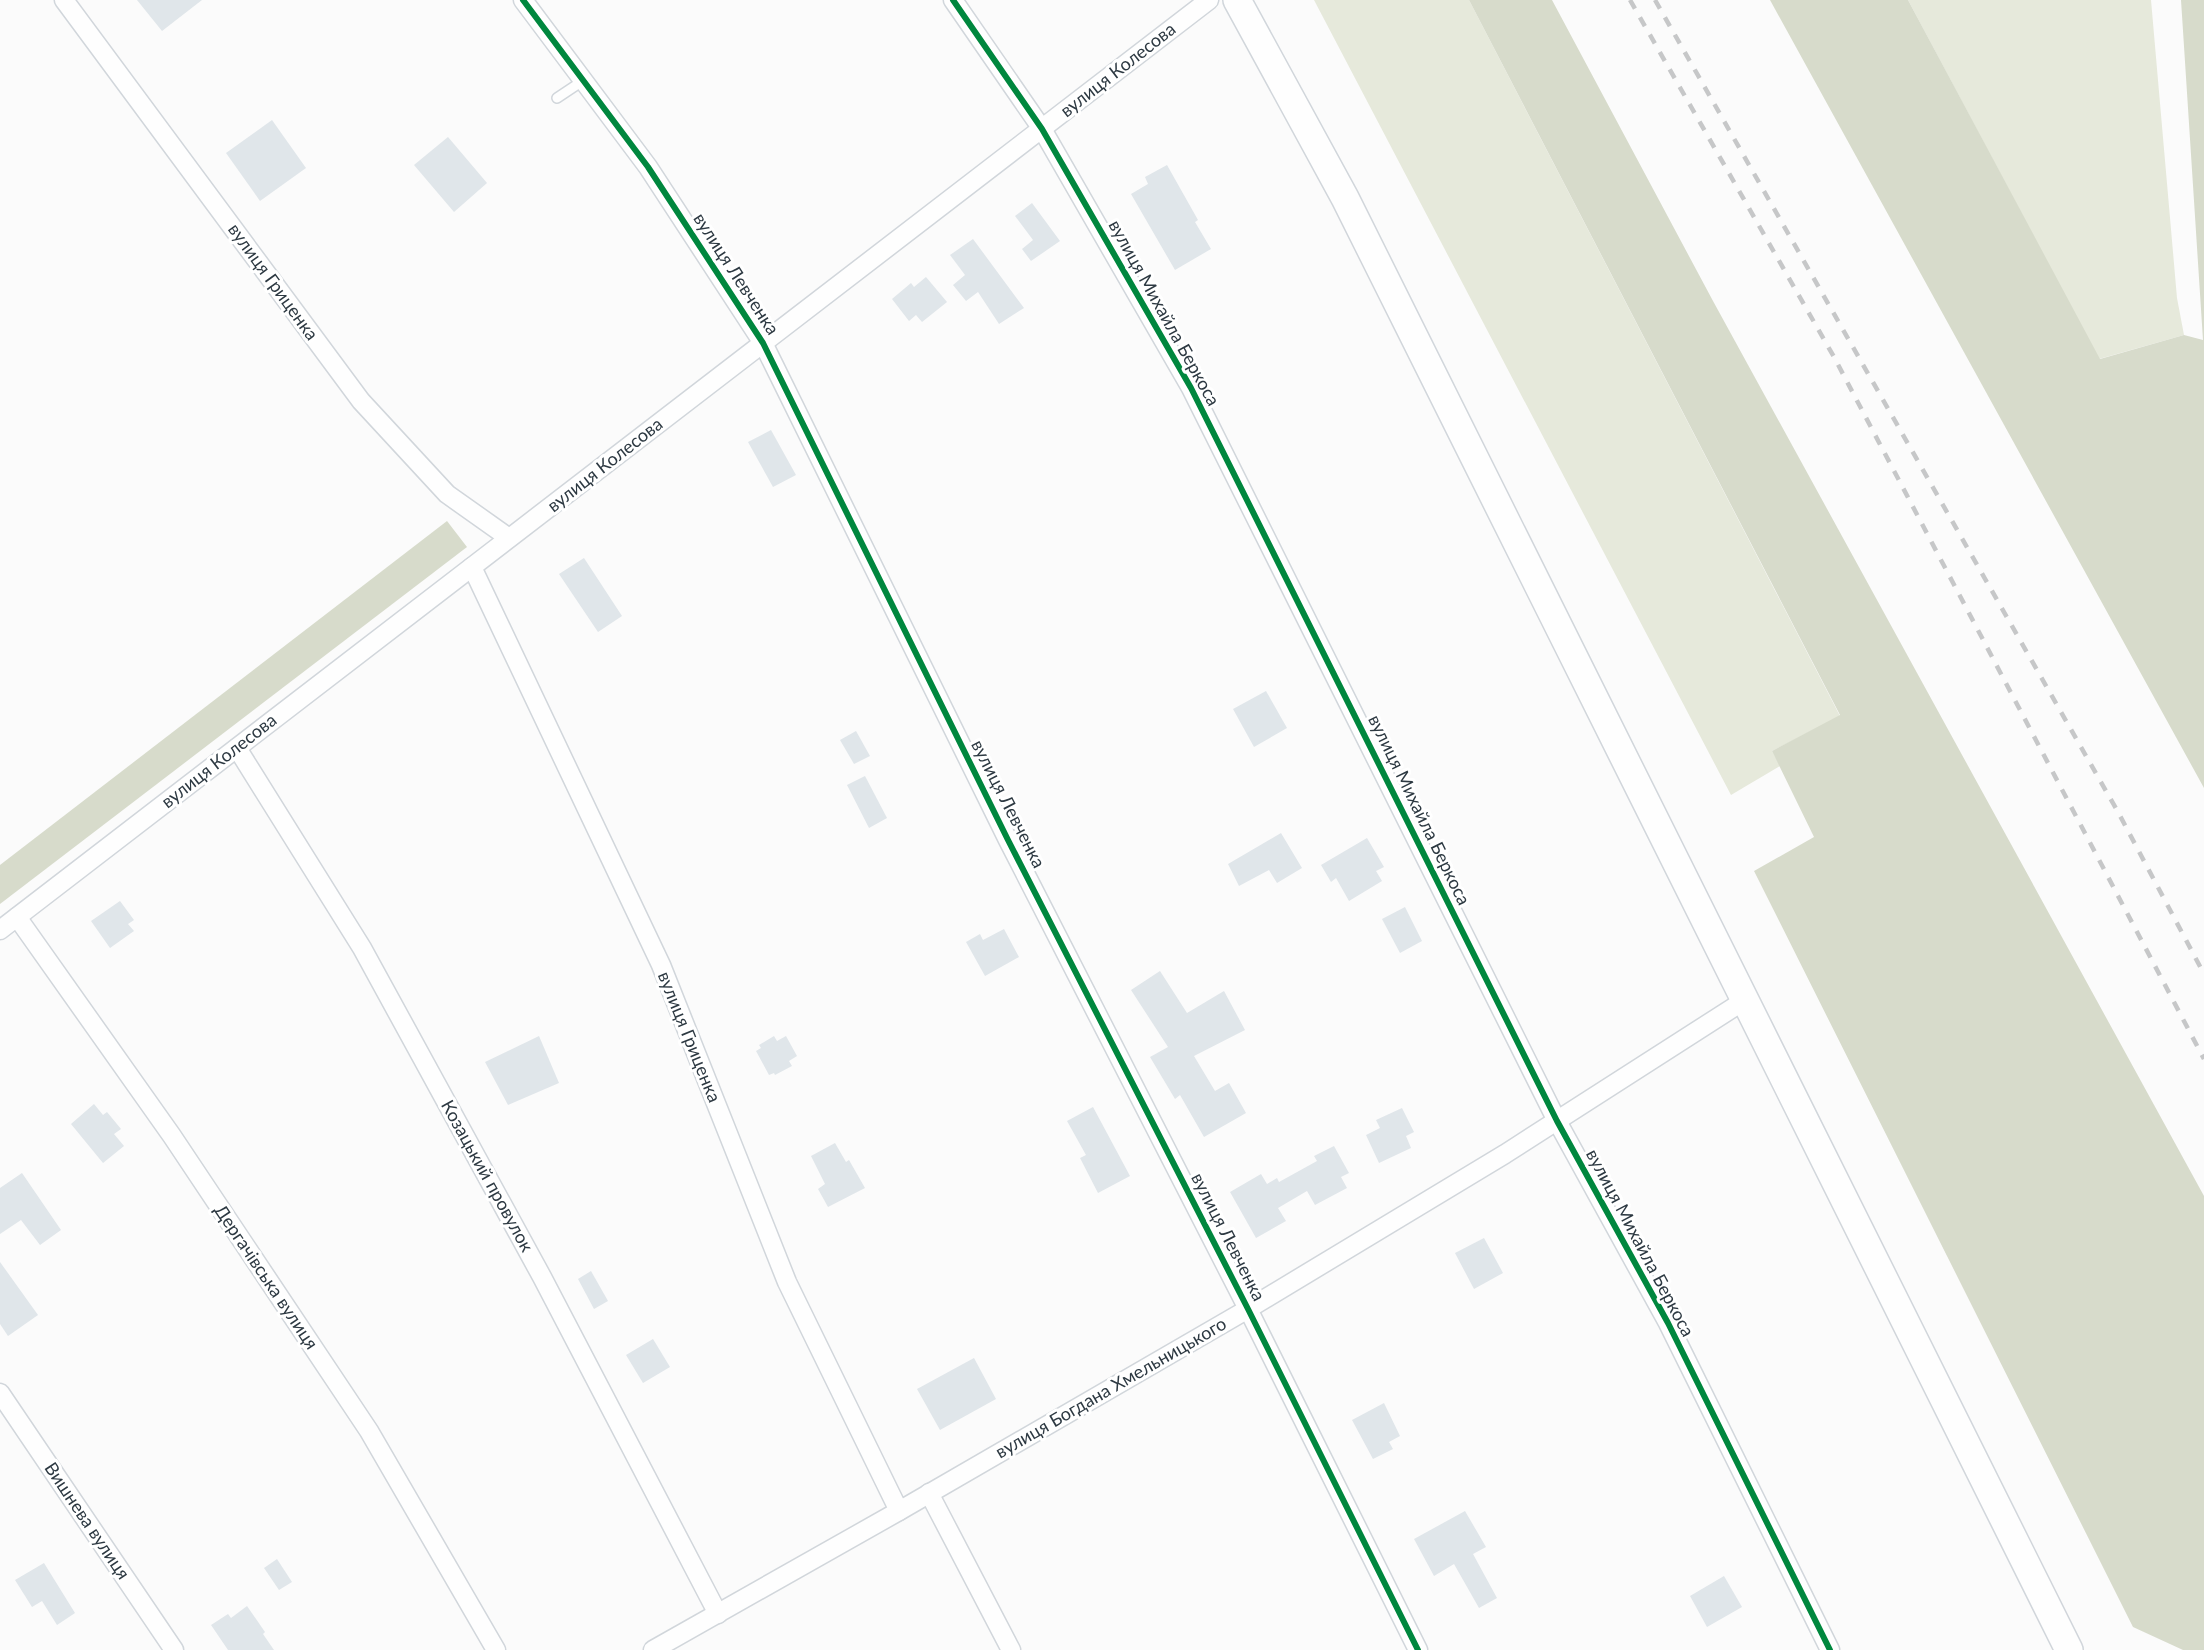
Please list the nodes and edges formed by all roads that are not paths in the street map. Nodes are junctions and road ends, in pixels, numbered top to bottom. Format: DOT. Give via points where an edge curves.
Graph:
graph roads {
  1 [pos="64,0"];
  2 [pos="523,0"];
  3 [pos="953,0"];
  4 [pos="1209,0"];
  5 [pos="1237,0"];
  6 [pos="584,80"];
  7 [pos="557,98"];
  8 [pos="1042,129"];
  9 [pos="763,343"];
  10 [pos="509,538"];
  11 [pos="472,567"];
  12 [pos="237,748"];
  13 [pos="17,917"];
  14 [pos="0,930"];
  15 [pos="1745,1000"];
  16 [pos="1557,1121"];
  17 [pos="1248,1309"];
  18 [pos="0,1393"];
  19 [pos="929,1493"];
  20 [pos="899,1511"];
  21 [pos="718,1614"];
  22 [pos="174,1650"];
  23 [pos="496,1650"];
  24 [pos="653,1650"];
  25 [pos="1011,1650"];
  26 [pos="1418,1650"];
  27 [pos="1830,1650"];
  28 [pos="2069,1650"];
  1 -- 10 [label="street, вулиця Гриценка" via="360,401 447,494"];
  2 -- 6 [label="street, вулиця Левченка"];
  3 -- 8 [label="street, вулиця Михайла Беркоса"];
  4 -- 8 [label="street, вулиця Колесова"];
  5 -- 15 [label="main road" via="1345,198"];
  6 -- 7 [label="lane"];
  6 -- 9 [label="street, вулиця Левченка" via="648,166"];
  8 -- 9 [label="street, вулиця Колесова"];
  8 -- 16 [label="street, вулиця Михайла Беркоса" via="1191,388"];
  9 -- 10 [label="street, вулиця Колесова"];
  9 -- 17 [label="street, вулиця Левченка" via="1008,840"];
  10 -- 11 [label="street, вулиця Колесова"];
  11 -- 12 [label="street, вулиця Колесова"];
  11 -- 20 [label="street, вулиця Гриценка" via="661,965 787,1282"];
  12 -- 13 [label="street, вулиця Колесова"];
  12 -- 21 [label="street, Козацький провулок" via="368,959 542,1277"];
  13 -- 14 [label="street, вулиця Колесова"];
  13 -- 23 [label="street, Дергачівська вулиця" via="172,1136 369,1431"];
  15 -- 16 [label="street, вулиця Богдана Хмельницького"];
  15 -- 28 [label="main road"];
  16 -- 17 [label="street, вулиця Богдана Хмельницького"];
  16 -- 27 [label="street, вулиця Михайла Беркоса" via="1668,1323"];
  17 -- 19 [label="street, вулиця Богдана Хмельницького"];
  17 -- 26 [label="street, вулиця Левченка"];
  18 -- 22 [label="street, Вишнева вулиця"];
  19 -- 20 [label="street, вулиця Богдана Хмельницького"];
  19 -- 25 [label="street"];
  20 -- 21 [label="street, вулиця Богдана Хмельницького"];
  21 -- 24 [label="street, вулиця Богдана Хмельницького"];
}
